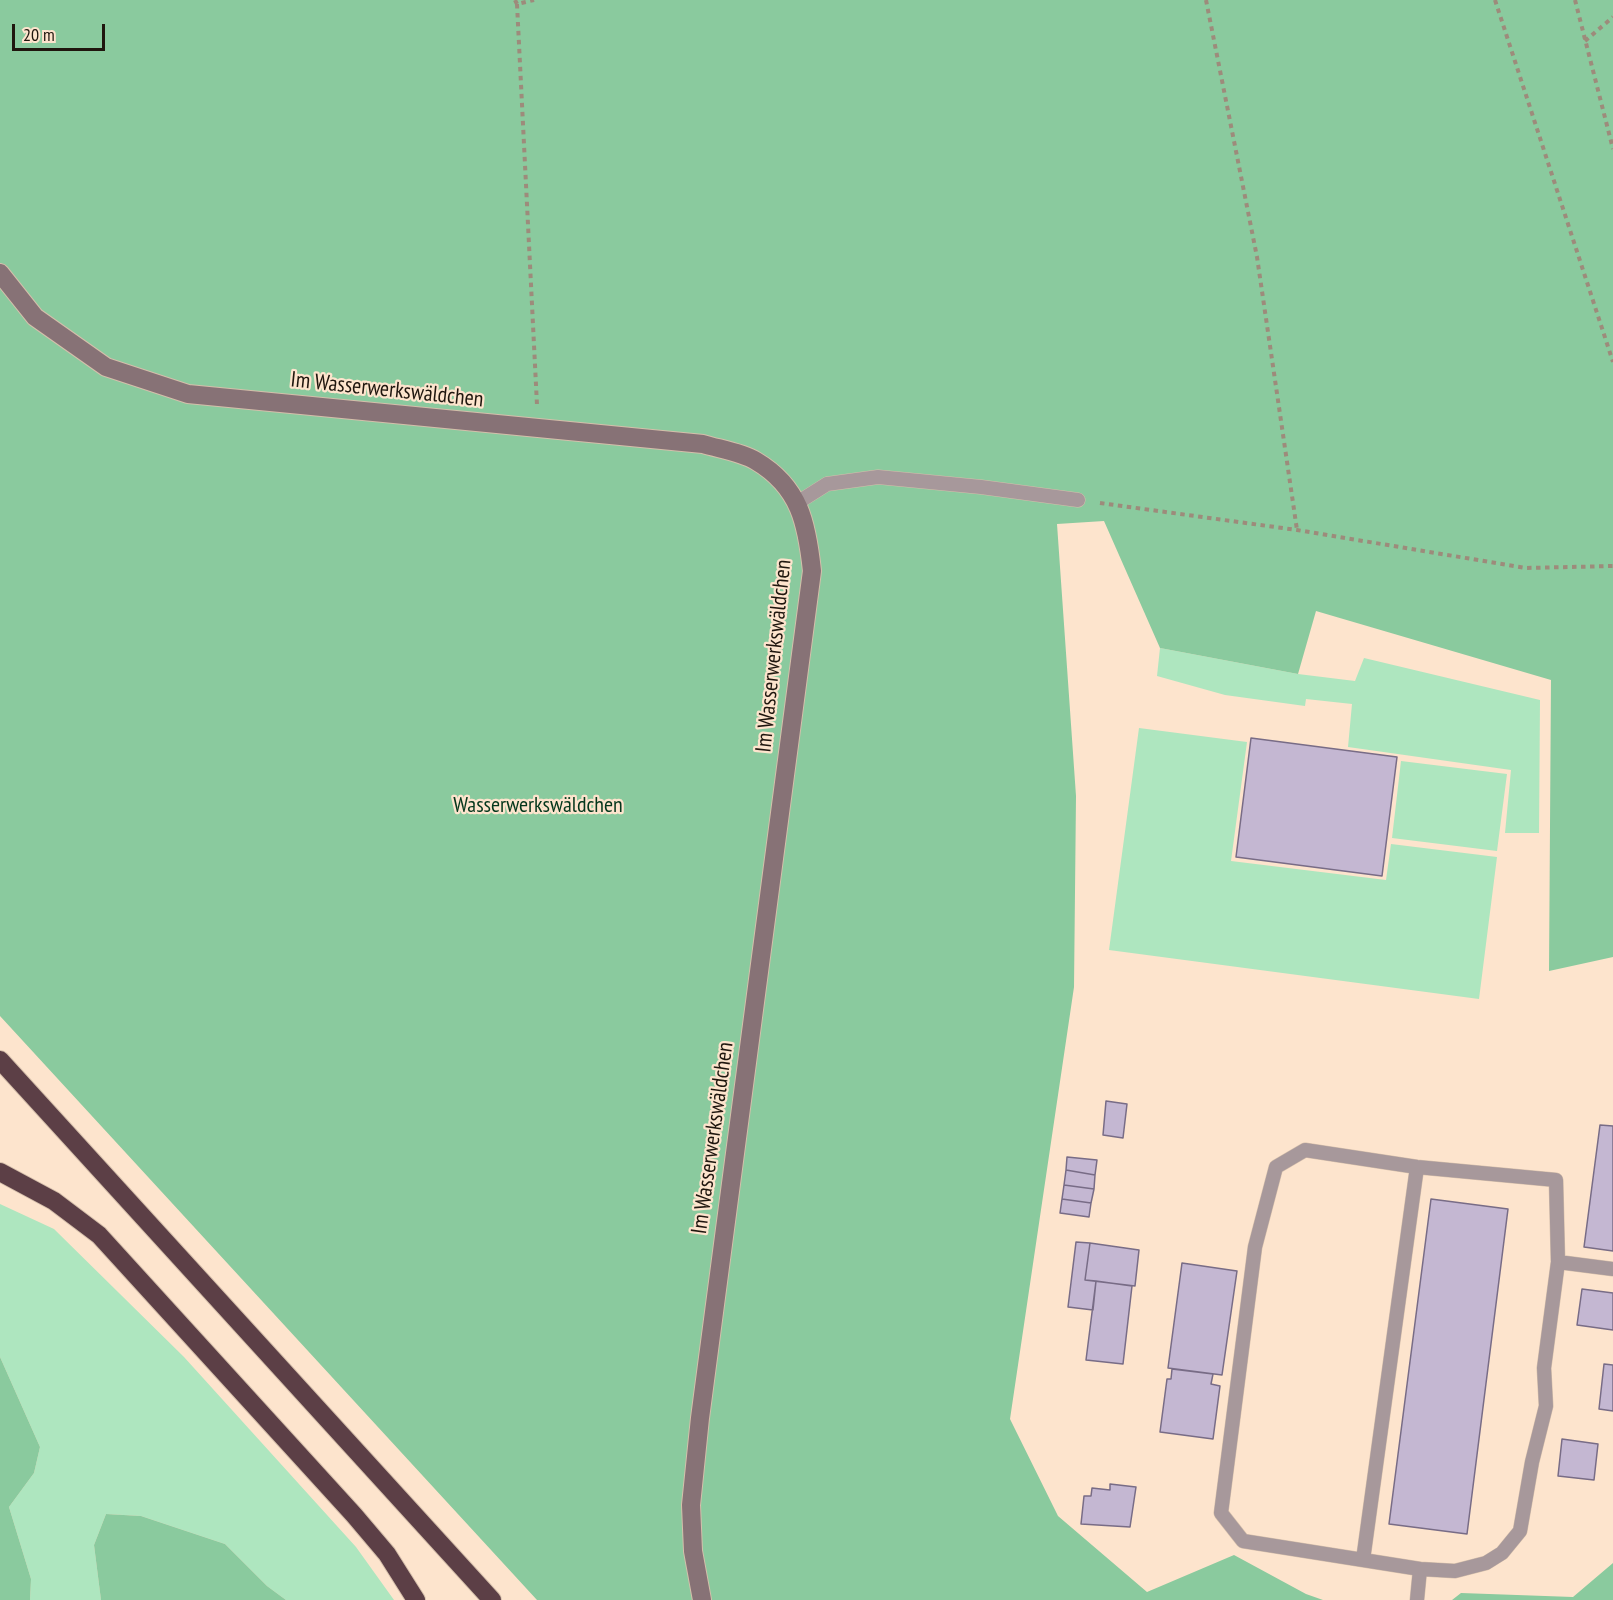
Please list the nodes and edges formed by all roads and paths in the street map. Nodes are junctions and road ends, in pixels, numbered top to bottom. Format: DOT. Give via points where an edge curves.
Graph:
graph roads {
  1 [pos="534,0"];
  2 [pos="1206,0"];
  3 [pos="1496,0"];
  4 [pos="1575,0"];
  5 [pos="516,2"];
  6 [pos="1613,17"];
  7 [pos="1585,41"];
  8 [pos="1613,149"];
  9 [pos="0,273"];
  10 [pos="1613,362"];
  11 [pos="538,429"];
  12 [pos="1078,500"];
  13 [pos="797,503"];
  14 [pos="1297,530"];
  15 [pos="1613,566"];
  16 [pos="0,1060"];
  17 [pos="1417,1167"];
  18 [pos="0,1172"];
  19 [pos="1558,1262"];
  20 [pos="1613,1269"];
  21 [pos="1363,1560"];
  22 [pos="1420,1569"];
  23 [pos="416,1600"];
  24 [pos="492,1600"];
  25 [pos="702,1600"];
  26 [pos="1417,1600"];
  1 -- 5 [label="path"];
  2 -- 14 [label="path" via="1257,257"];
  3 -- 10 [label="path"];
  4 -- 7 [label="path"];
  5 -- 11 [label="path"];
  6 -- 7 [label="path"];
  7 -- 8 [label="path"];
  9 -- 11 [label="street, Im Wasserwerkswäldchen" via="35,317 106,367 188,394"];
  11 -- 13 [label="street, Im Wasserwerkswäldchen" via="703,444 755,460 782,481"];
  12 -- 13 [label="lane" via="878,477 827,484"];
  12 -- 14 [label="path"];
  13 -- 25 [label="street, Im Wasserwerkswäldchen" via="807,529 812,571 698,1428 691,1505 693,1551"];
  14 -- 15 [label="path" via="1526,568"];
  16 -- 24 [label="highway"];
  17 -- 19 [label="lane" via="1556,1180"];
  17 -- 21 [label="lane"];
  17 -- 21 [label="lane" via="1305,1150 1276,1167 1255,1246 1221,1513 1243,1541"];
  18 -- 23 [label="highway" via="54,1201 99,1236 354,1515 387,1554"];
  19 -- 20 [label="lane"];
  19 -- 22 [label="lane" via="1544,1368 1544,1422 1532,1462 1520,1531 1502,1553 1486,1563 1455,1571"];
  21 -- 22 [label="lane"];
  22 -- 26 [label="lane"];
}
